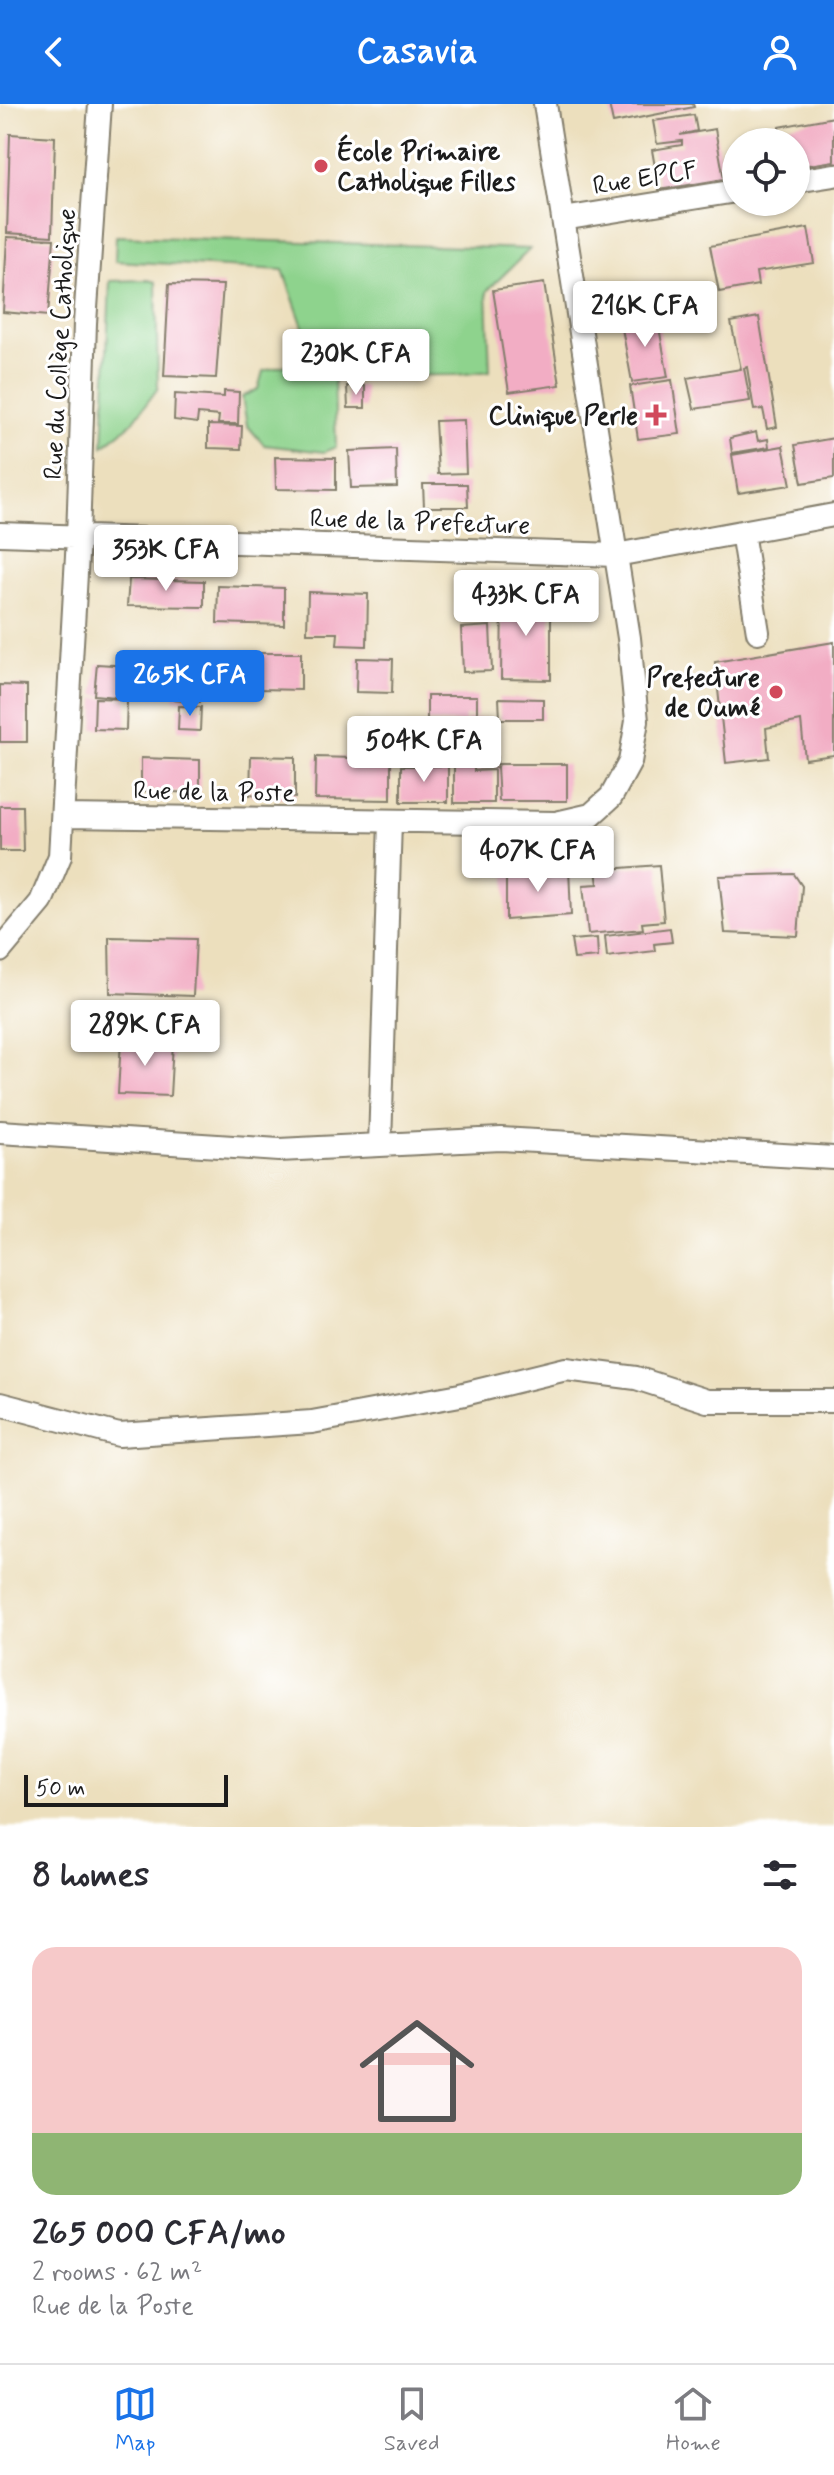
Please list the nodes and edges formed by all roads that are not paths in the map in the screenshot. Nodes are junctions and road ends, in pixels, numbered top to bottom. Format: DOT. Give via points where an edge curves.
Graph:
graph roads {
  1 [pos="100,104"];
  2 [pos="545,104"];
  3 [pos="834,175"];
  4 [pos="810,179"];
  5 [pos="722,193"];
  6 [pos="563,219"];
  7 [pos="834,515"];
  8 [pos="742,532"];
  9 [pos="0,534"];
  10 [pos="78,538"];
  11 [pos="616,555"];
  12 [pos="758,632"];
  13 [pos="63,816"];
  14 [pos="390,821"];
  15 [pos="0,951"];
  16 [pos="0,1132"];
  17 [pos="380,1145"];
  18 [pos="834,1158"];
  19 [pos="834,1401"];
  20 [pos="0,1404"];
  1 -- 10 [label="street, Rue du Collège Catholique"];
  2 -- 6 [label="street, Rue de la Poste"];
  3 -- 4 [label="street"];
  5 -- 6 [label="street, Rue EPCF"];
  6 -- 11 [label="street, Rue de la Poste"];
  7 -- 8 [label="street, Rue de la Prefecture"];
  8 -- 11 [label="street, Rue de la Prefecture"];
  8 -- 12 [label="street"];
  9 -- 10 [label="street, Rue de la Prefecture"];
  10 -- 11 [label="street, Rue de la Prefecture"];
  10 -- 13 [label="street, Rue du Collège Catholique"];
  11 -- 14 [label="street, Rue de la Poste" via="637,721 630,762 611,797 591,815 556,823"];
  13 -- 14 [label="street, Rue de la Poste"];
  13 -- 15 [label="street, Rue du Collège Catholique" via="60,856 51,883"];
  14 -- 17 [label="street"];
  16 -- 17 [label="street" via="279,1150"];
  17 -- 18 [label="street" via="501,1139"];
  19 -- 20 [label="street" via="707,1401 636,1378 566,1369 312,1422 119,1435"];
}
